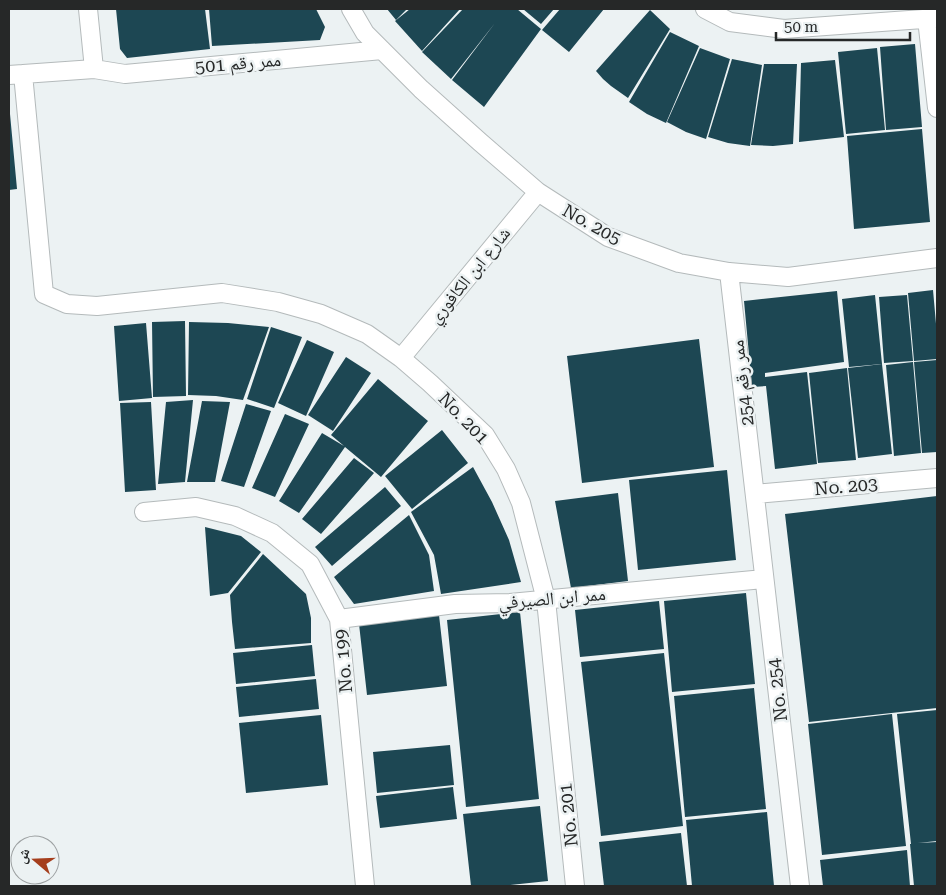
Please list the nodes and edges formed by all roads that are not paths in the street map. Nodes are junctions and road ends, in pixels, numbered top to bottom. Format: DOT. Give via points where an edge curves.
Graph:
graph roads {
  1 [pos="88,9"];
  2 [pos="351,9"];
  3 [pos="705,9"];
  4 [pos="932,19"];
  5 [pos="382,50"];
  6 [pos="94,69"];
  7 [pos="16,75"];
  8 [pos="937,108"];
  9 [pos="538,192"];
  10 [pos="937,258"];
  11 [pos="729,272"];
  12 [pos="401,358"];
  13 [pos="937,478"];
  14 [pos="755,494"];
  15 [pos="144,512"];
  16 [pos="764,579"];
  17 [pos="546,600"];
  18 [pos="339,619"];
  19 [pos="365,886"];
  20 [pos="575,886"];
  21 [pos="800,886"];
  1 -- 6 [label="street"];
  2 -- 5 [label="street, No. 205" via="365,33"];
  3 -- 4 [label="street" via="730,22 784,29"];
  4 -- 8 [label="street"];
  5 -- 6 [label="street, ممر رقم 501" via="125,74"];
  5 -- 9 [label="street, No. 205" via="421,89"];
  6 -- 7 [label="street, ممر رقم 501"];
  7 -- 12 [label="street, No. 201" via="44,294 67,304 97,306 222,293 278,302 321,314 367,334"];
  9 -- 11 [label="street, No. 205" via="608,237 679,263"];
  9 -- 12 [label="street, شارع ابن الكافوري"];
  10 -- 11 [label="street, No. 205" via="788,277"];
  11 -- 14 [label="street, ممر رقم 254"];
  12 -- 17 [label="street, No. 201" via="485,435 506,469 521,503"];
  13 -- 14 [label="street, No. 203"];
  14 -- 16 [label="street, No. 254"];
  15 -- 18 [label="street, No. 199" via="196,507 234,516 272,533 310,564"];
  16 -- 17 [label="street, ممر ابن الصيرفي"];
  16 -- 21 [label="street, No. 254"];
  17 -- 18 [label="street, ممر ابن الصيرفي" via="455,604"];
  17 -- 20 [label="street, No. 201"];
  18 -- 19 [label="street, No. 199"];
}
